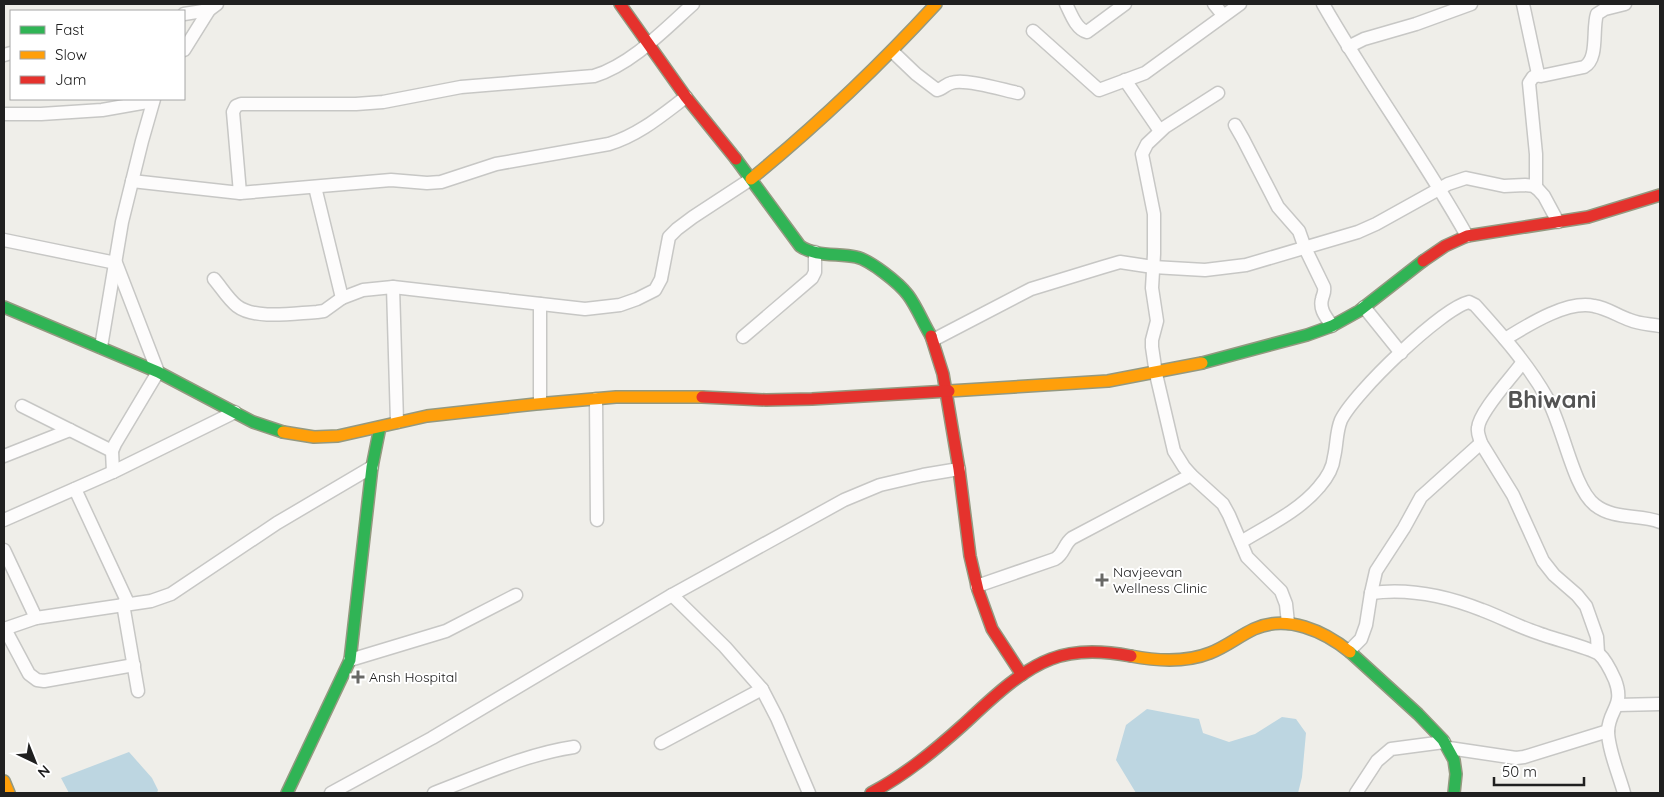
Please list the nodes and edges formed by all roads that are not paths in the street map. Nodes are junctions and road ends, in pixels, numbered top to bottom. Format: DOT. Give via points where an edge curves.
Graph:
graph roads {
  1 [pos="620,4"];
  2 [pos="693,4"];
  3 [pos="936,4"];
  4 [pos="1066,4"];
  5 [pos="1125,4"];
  6 [pos="1214,4"];
  7 [pos="1240,4"];
  8 [pos="1323,4"];
  9 [pos="1471,4"];
  10 [pos="1523,4"];
  11 [pos="1625,4"];
  12 [pos="213,7"];
  13 [pos="185,14"];
  14 [pos="1223,16"];
  15 [pos="1033,31"];
  16 [pos="649,42"];
  17 [pos="1348,48"];
  18 [pos="185,49"];
  19 [pos="893,52"];
  20 [pos="1539,75"];
  21 [pos="1125,80"];
  22 [pos="1218,93"];
  23 [pos="1018,94"];
  24 [pos="686,97"];
  25 [pos="153,100"];
  26 [pos="4,114"];
  27 [pos="1235,125"];
  28 [pos="1160,131"];
  29 [pos="751,179"];
  30 [pos="132,181"];
  31 [pos="315,186"];
  32 [pos="1536,188"];
  33 [pos="1439,189"];
  34 [pos="240,193"];
  35 [pos="1660,195"];
  36 [pos="1558,222"];
  37 [pos="1467,236"];
  38 [pos="4,240"];
  39 [pos="1305,248"];
  40 [pos="815,252"];
  41 [pos="116,263"];
  42 [pos="1153,268"];
  43 [pos="214,279"];
  44 [pos="393,287"];
  45 [pos="342,298"];
  46 [pos="540,304"];
  47 [pos="4,307"];
  48 [pos="1364,307"];
  49 [pos="1332,326"];
  50 [pos="1660,326"];
  51 [pos="743,338"];
  52 [pos="1505,339"];
  53 [pos="933,340"];
  54 [pos="101,347"];
  55 [pos="1401,353"];
  56 [pos="1522,363"];
  57 [pos="158,372"];
  58 [pos="1156,374"];
  59 [pos="946,392"];
  60 [pos="596,399"];
  61 [pos="540,404"];
  62 [pos="22,406"];
  63 [pos="235,412"];
  64 [pos="397,422"];
  65 [pos="380,427"];
  66 [pos="70,430"];
  67 [pos="1481,443"];
  68 [pos="112,451"];
  69 [pos="4,456"];
  70 [pos="372,466"];
  71 [pos="959,469"];
  72 [pos="113,472"];
  73 [pos="1191,475"];
  74 [pos="76,489"];
  75 [pos="4,520"];
  76 [pos="597,520"];
  77 [pos="1660,522"];
  78 [pos="1241,542"];
  79 [pos="4,550"];
  80 [pos="977,586"];
  81 [pos="1370,593"];
  82 [pos="516,595"];
  83 [pos="672,596"];
  84 [pos="125,604"];
  85 [pos="36,618"];
  86 [pos="1288,623"];
  87 [pos="4,629"];
  88 [pos="1350,650"];
  89 [pos="1598,654"];
  90 [pos="350,660"];
  91 [pos="134,665"];
  92 [pos="1022,675"];
  93 [pos="762,689"];
  94 [pos="138,691"];
  95 [pos="1660,704"];
  96 [pos="1618,705"];
  97 [pos="1608,731"];
  98 [pos="661,743"];
  99 [pos="1446,745"];
  100 [pos="574,747"];
  101 [pos="4,781"];
  102 [pos="876,792"];
  103 [pos="9,793"];
  104 [pos="287,793"];
  105 [pos="331,793"];
  106 [pos="434,793"];
  107 [pos="809,793"];
  108 [pos="1356,793"];
  109 [pos="1454,793"];
  110 [pos="1624,793"];
  1 -- 16 [label="street"];
  2 -- 16 [label="street"];
  3 -- 19 [label="street"];
  4 -- 5 [label="street" via="1085,32"];
  6 -- 14 [label="street"];
  7 -- 14 [label="street"];
  8 -- 17 [label="street"];
  9 -- 17 [label="street" via="1364,39"];
  10 -- 20 [label="street"];
  11 -- 20 [label="street" via="1597,14 1592,57 1588,64"];
  12 -- 13 [label="street"];
  12 -- 18 [label="street"];
  14 -- 21 [label="street" via="1145,73"];
  15 -- 21 [label="street" via="1099,90"];
  16 -- 24 [label="street"];
  16 -- 34 [label="street" via="620,65 594,76 462,87 383,102 241,104 233,112"];
  17 -- 33 [label="street"];
  19 -- 23 [label="street" via="937,90 958,82"];
  19 -- 29 [label="street" via="792,147"];
  20 -- 32 [label="street" via="1529,83"];
  21 -- 28 [label="street"];
  22 -- 28 [label="street"];
  24 -- 29 [label="street"];
  24 -- 31 [label="street" via="638,132 609,144 496,164 441,182 391,180"];
  25 -- 26 [label="street" via="102,110"];
  25 -- 30 [label="street"];
  27 -- 39 [label="street" via="1278,207 1299,230"];
  28 -- 42 [label="street" via="1142,154 1154,214"];
  29 -- 40 [label="street" via="800,246"];
  29 -- 46 [label="street" via="693,216 669,237 659,285 651,292 602,308"];
  30 -- 34 [label="street"];
  30 -- 41 [label="street"];
  31 -- 34 [label="street"];
  31 -- 45 [label="street"];
  32 -- 33 [label="street" via="1529,185 1499,186 1466,178"];
  32 -- 36 [label="street"];
  33 -- 37 [label="street"];
  33 -- 39 [label="street" via="1376,224"];
  35 -- 36 [label="street" via="1588,217"];
  36 -- 37 [label="street"];
  37 -- 48 [label="street" via="1428,257"];
  38 -- 41 [label="street"];
  39 -- 42 [label="street" via="1236,268"];
  39 -- 49 [label="street" via="1324,287 1322,310"];
  40 -- 51 [label="street" via="812,278"];
  40 -- 53 [label="street" via="856,257 884,273 908,295"];
  41 -- 54 [label="street"];
  41 -- 57 [label="street"];
  42 -- 53 [label="street" via="1116,263 1039,286"];
  42 -- 58 [label="street" via="1156,321 1152,343"];
  43 -- 45 [label="street" via="237,306 251,313 324,311"];
  44 -- 45 [label="street" via="363,290"];
  44 -- 46 [label="street"];
  44 -- 64 [label="street"];
  46 -- 61 [label="street"];
  47 -- 54 [label="street"];
  48 -- 49 [label="street"];
  48 -- 55 [label="street"];
  49 -- 58 [label="street"];
  50 -- 52 [label="street" via="1630,320 1595,306 1580,305 1555,313"];
  52 -- 55 [label="street" via="1469,302 1439,320"];
  52 -- 56 [label="street"];
  53 -- 59 [label="street"];
  54 -- 57 [label="street"];
  55 -- 78 [label="street" via="1348,408 1337,433 1332,465 1319,487 1299,506"];
  56 -- 67 [label="street" via="1479,422"];
  56 -- 77 [label="street" via="1553,410 1581,487 1589,500 1609,513"];
  57 -- 63 [label="street"];
  57 -- 68 [label="street"];
  58 -- 59 [label="street" via="1108,381"];
  58 -- 73 [label="street" via="1174,451"];
  59 -- 60 [label="street" via="794,400 690,396"];
  59 -- 71 [label="street"];
  60 -- 61 [label="street"];
  60 -- 76 [label="street"];
  61 -- 64 [label="street"];
  62 -- 66 [label="street"];
  63 -- 65 [label="street" via="281,432 314,437 338,436"];
  63 -- 72 [label="street"];
  64 -- 65 [label="street"];
  65 -- 70 [label="street"];
  66 -- 68 [label="street"];
  66 -- 69 [label="street"];
  67 -- 81 [label="street" via="1423,493 1376,571"];
  67 -- 89 [label="street" via="1506,482 1543,561 1586,606 1597,637"];
  68 -- 72 [label="street"];
  70 -- 84 [label="street" via="277,523 171,594 151,601"];
  70 -- 90 [label="street"];
  71 -- 80 [label="street"];
  71 -- 83 [label="street" via="864,490"];
  72 -- 74 [label="street"];
  73 -- 78 [label="street" via="1223,504"];
  73 -- 80 [label="street" via="1072,538 1055,559"];
  74 -- 75 [label="street"];
  74 -- 84 [label="street"];
  78 -- 86 [label="street" via="1249,559 1283,595"];
  79 -- 85 [label="street"];
  80 -- 92 [label="street" via="992,629"];
  81 -- 88 [label="street" via="1363,634"];
  81 -- 89 [label="street" via="1405,591 1453,600"];
  82 -- 90 [label="street" via="446,631"];
  83 -- 93 [label="street" via="725,647"];
  83 -- 105 [label="street" via="432,738"];
  84 -- 85 [label="street"];
  84 -- 91 [label="street"];
  85 -- 87 [label="street"];
  86 -- 88 [label="street" via="1325,636"];
  86 -- 92 [label="street" via="1260,626 1211,654 1198,657 1159,661 1084,652 1050,660"];
  87 -- 91 [label="street" via="29,674 37,680"];
  88 -- 99 [label="street"];
  89 -- 96 [label="street" via="1615,679"];
  90 -- 104 [label="street"];
  91 -- 94 [label="street"];
  92 -- 102 [label="street" via="907,772"];
  93 -- 98 [label="street"];
  93 -- 107 [label="street"];
  95 -- 96 [label="street"];
  96 -- 97 [label="street"];
  97 -- 99 [label="street" via="1524,757"];
  97 -- 110 [label="street"];
  99 -- 108 [label="street" via="1390,749 1377,761"];
  99 -- 109 [label="street" via="1454,761"];
  100 -- 106 [label="street" via="544,753"];
  101 -- 103 [label="street"];
}
